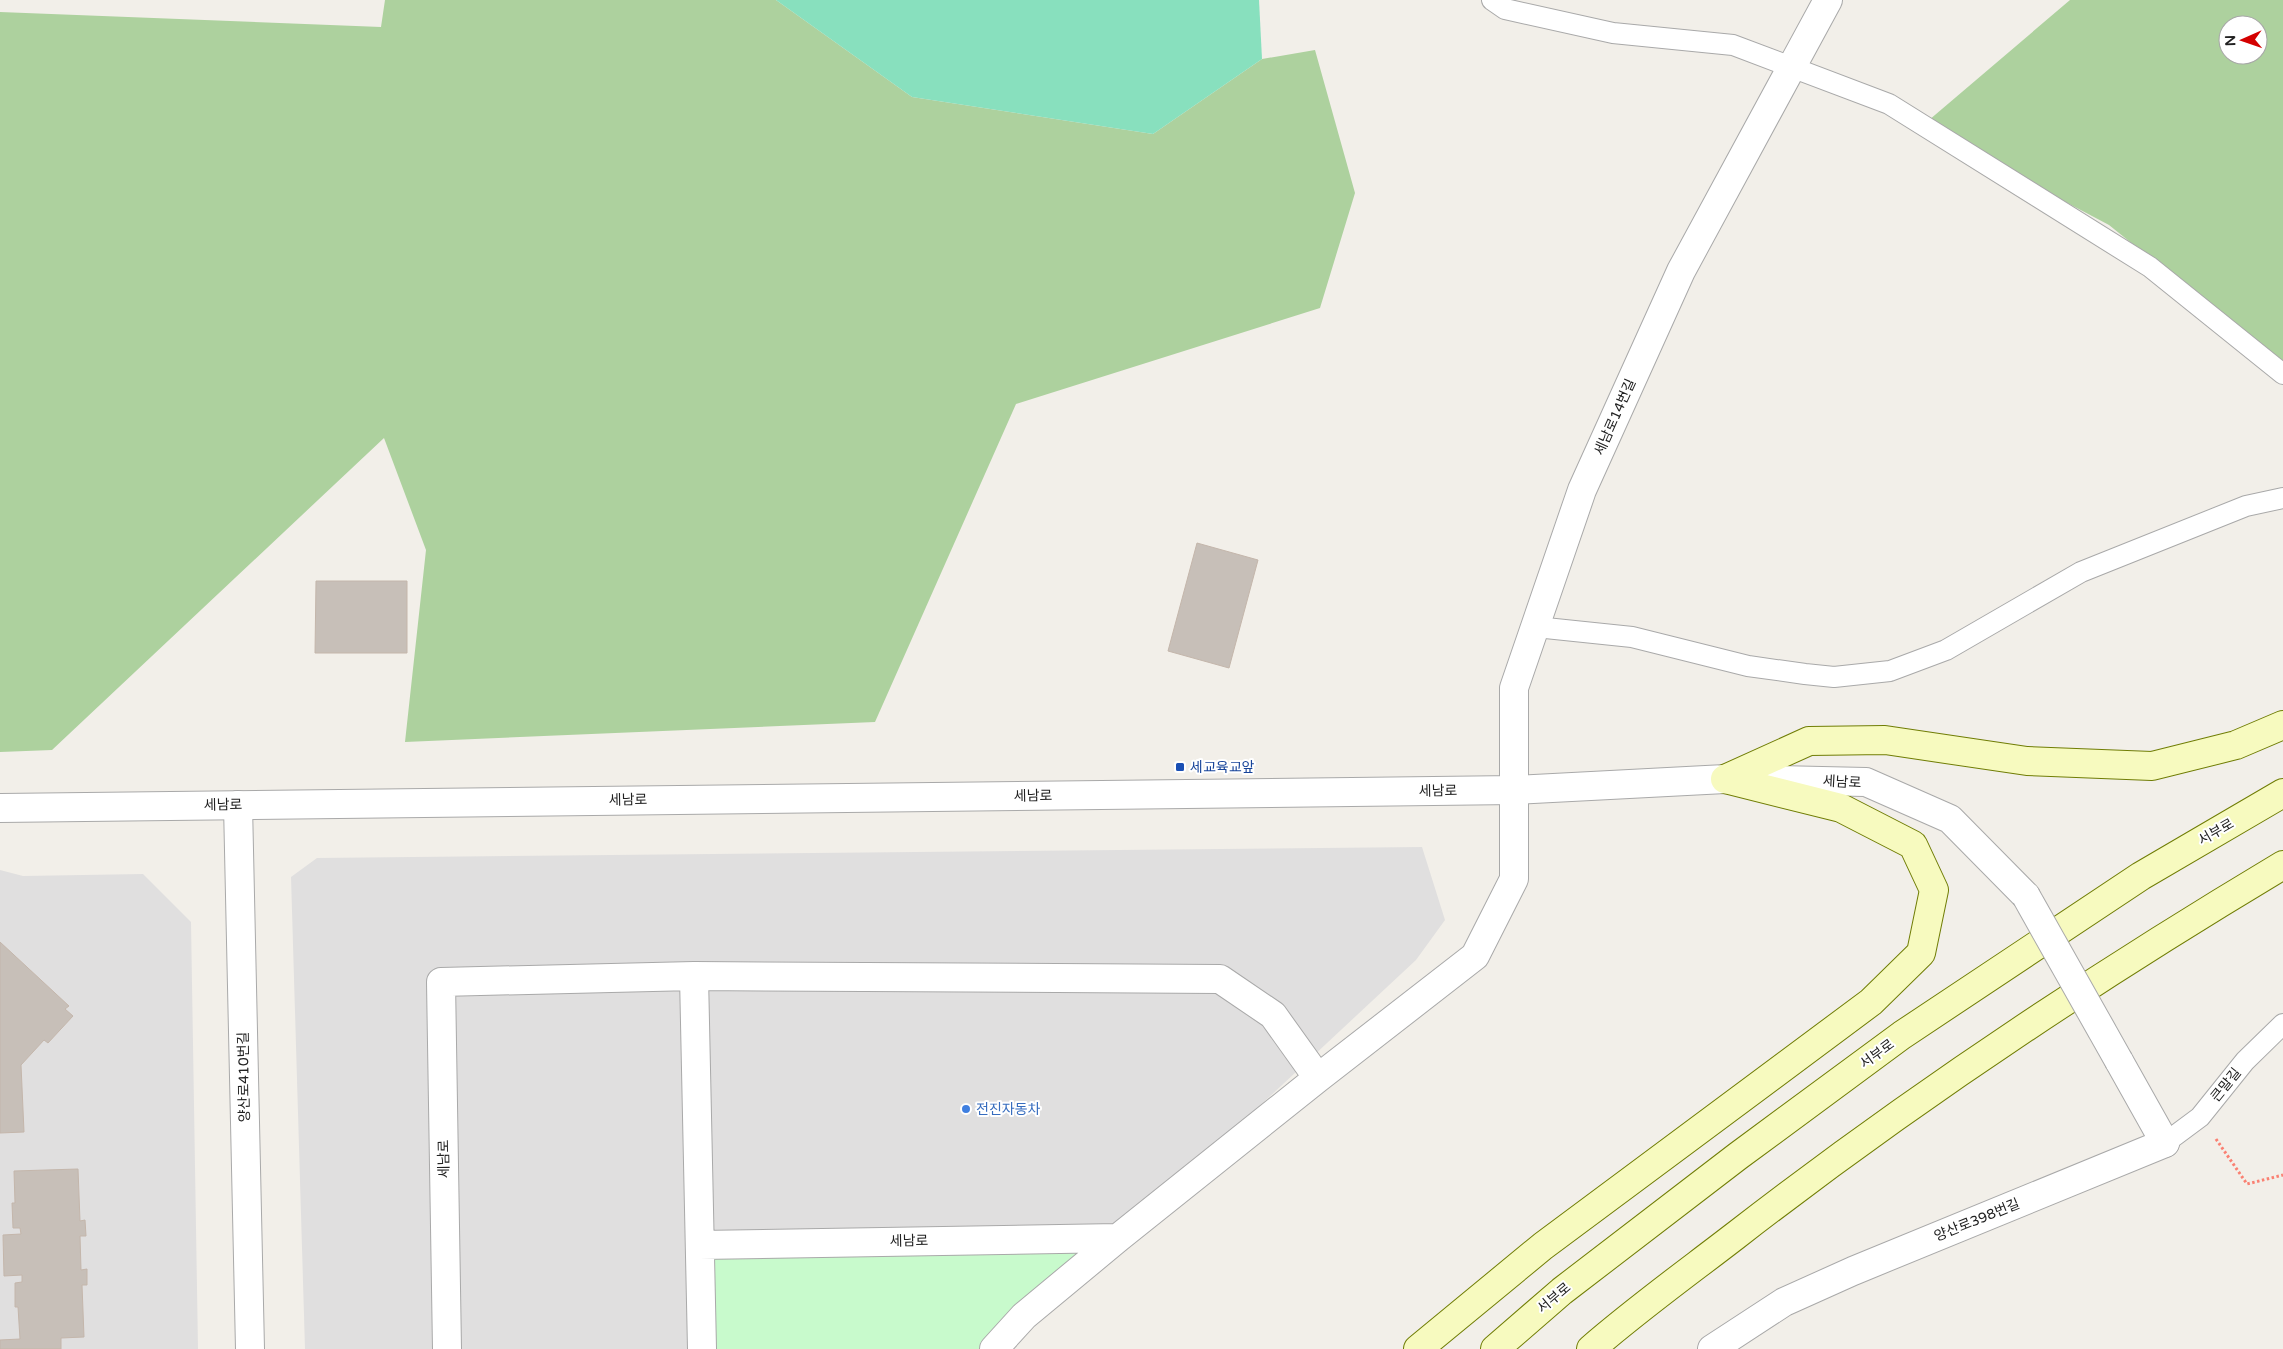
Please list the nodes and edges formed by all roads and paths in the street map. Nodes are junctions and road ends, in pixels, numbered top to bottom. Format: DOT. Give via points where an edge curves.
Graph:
graph roads {
  1 [pos="1492,0"];
  2 [pos="1828,0"];
  3 [pos="1791,68"];
  4 [pos="2283,374"];
  5 [pos="2283,498"];
  6 [pos="1536,628"];
  7 [pos="2283,725"];
  8 [pos="1725,778"];
  9 [pos="1515,790"];
  10 [pos="2283,793"];
  11 [pos="238,805"];
  12 [pos="0,808"];
  13 [pos="2283,865"];
  14 [pos="694,976"];
  15 [pos="2283,1024"];
  16 [pos="1318,1078"];
  17 [pos="2200,1117"];
  18 [pos="2165,1142"];
  19 [pos="2283,1175"];
  20 [pos="1118,1238"];
  21 [pos="700,1245"];
  22 [pos="250,1349"];
  23 [pos="447,1349"];
  24 [pos="702,1349"];
  25 [pos="994,1349"];
  26 [pos="1418,1349"];
  27 [pos="1495,1349"];
  28 [pos="1591,1349"];
  29 [pos="1712,1349"];
  1 -- 3 [label="lane" via="1505,9 1613,33 1733,45"];
  2 -- 3 [label="street, 세남로14번길"];
  3 -- 4 [label="lane" via="1889,104 2012,180 2150,267"];
  3 -- 6 [label="street, 세남로14번길" via="1680,271 1582,490"];
  5 -- 6 [label="lane" via="2246,506 2081,572 1946,650 1890,671 1834,677 1805,674 1748,666 1632,637"];
  6 -- 9 [label="street, 세남로14번길" via="1514,688"];
  7 -- 8 [label="main road" via="2236,745 2152,766 2027,761 1885,740 1809,741"];
  8 -- 9 [label="street, 세남로"];
  8 -- 18 [label="street, 세남로, bridge" via="1866,782 1950,819 2026,896"];
  8 -- 26 [label="main road" via="1840,808 1913,845 1934,890 1921,953 1871,1002 1543,1246"];
  9 -- 11 [label="street, 세남로"];
  9 -- 16 [label="street, 세남로14번길" via="1514,879 1475,956"];
  10 -- 27 [label="main road, 서부로" via="2141,876 1902,1035 1562,1291"];
  11 -- 12 [label="street, 세남로"];
  11 -- 22 [label="street, 양산로410번길"];
  13 -- 28 [label="main road" via="2171,932 1942,1084 1809,1178"];
  14 -- 16 [label="street, 세남로" via="1220,979 1273,1014"];
  14 -- 21 [label="street"];
  14 -- 23 [label="street, 세남로" via="441,982"];
  15 -- 17 [label="lane, 큰말길" via="2245,1061"];
  16 -- 20 [label="street, 세남로14번길"];
  17 -- 18 [label="lane, 큰말길"];
  17 -- 19 [label="path" via="2247,1184"];
  18 -- 29 [label="street, 양산로398번길" via="1784,1302"];
  20 -- 21 [label="street, 세남로"];
  20 -- 25 [label="street, 세남로14번길" via="1024,1316"];
  21 -- 24 [label="street"];
}
